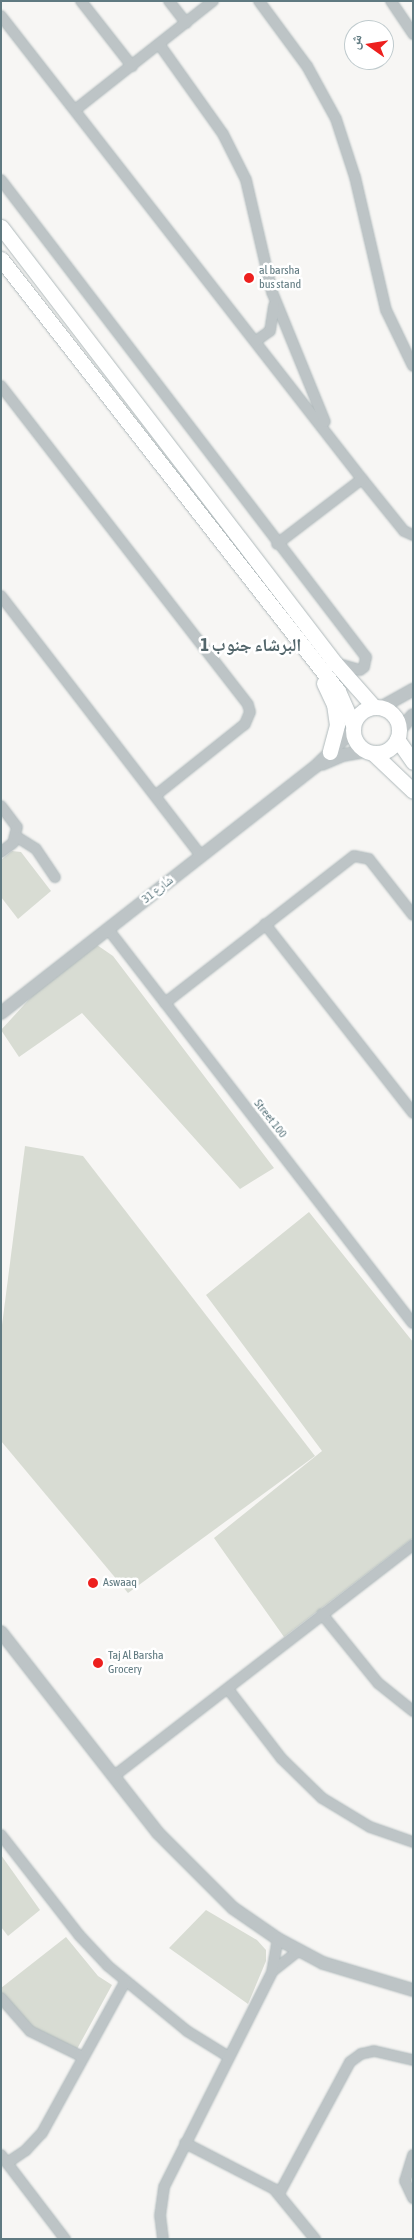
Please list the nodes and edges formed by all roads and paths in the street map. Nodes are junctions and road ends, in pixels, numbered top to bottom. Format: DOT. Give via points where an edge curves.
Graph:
graph roads {
  1 [pos="81,1"];
  2 [pos="169,1"];
  3 [pos="213,1"];
  4 [pos="259,1"];
  5 [pos="391,1"];
  6 [pos="1,16"];
  7 [pos="186,23"];
  8 [pos="413,34"];
  9 [pos="160,44"];
  10 [pos="132,66"];
  11 [pos="75,110"];
  12 [pos="1,180"];
  13 [pos="1,227"];
  14 [pos="1,259"];
  15 [pos="272,292"];
  16 [pos="256,341"];
  17 [pos="413,366"];
  18 [pos="86,370"];
  19 [pos="1,386"];
  20 [pos="141,406"];
  21 [pos="332,436"];
  22 [pos="362,480"];
  23 [pos="413,535"];
  24 [pos="277,544"];
  25 [pos="1,596"];
  26 [pos="335,663"];
  27 [pos="318,668"];
  28 [pos="413,690"];
  29 [pos="377,708"];
  30 [pos="413,715"];
  31 [pos="353,728"];
  32 [pos="398,735"];
  33 [pos="330,752"];
  34 [pos="369,752"];
  35 [pos="413,762"];
  36 [pos="315,767"];
  37 [pos="413,791"];
  38 [pos="156,795"];
  39 [pos="1,806"];
  40 [pos="17,836"];
  41 [pos="1,852"];
  42 [pos="201,856"];
  43 [pos="55,877"];
  44 [pos="413,915"];
  45 [pos="265,924"];
  46 [pos="108,929"];
  47 [pos="164,1003"];
  48 [pos="1,1013"];
  49 [pos="413,1113"];
  50 [pos="413,1323"];
  51 [pos="413,1545"];
  52 [pos="322,1614"];
  53 [pos="1,1632"];
  54 [pos="228,1689"];
  55 [pos="413,1711"];
  56 [pos="114,1776"];
  57 [pos="1,1835"];
  58 [pos="413,1842"];
  59 [pos="278,1939"];
  60 [pos="298,1951"];
  61 [pos="272,1972"];
  62 [pos="125,1982"];
  63 [pos="413,1990"];
  64 [pos="1,1998"];
  65 [pos="83,2057"];
  66 [pos="229,2057"];
  67 [pos="413,2060"];
  68 [pos="185,2142"];
  69 [pos="413,2155"];
  70 [pos="4,2159"];
  71 [pos="279,2194"];
  72 [pos="413,2198"];
  73 [pos="65,2239"];
  74 [pos="163,2239"];
  75 [pos="315,2239"];
  1 -- 10 [label="street"];
  2 -- 7 [label="street"];
  3 -- 7 [label="street"];
  4 -- 17 [label="street" via="307,66 336,119 353,169 386,310"];
  5 -- 8 [label="street"];
  6 -- 11 [label="street"];
  7 -- 9 [label="street"];
  9 -- 10 [label="street"];
  9 -- 15 [label="street" via="235,157 254,205"];
  10 -- 11 [label="street"];
  11 -- 16 [label="street"];
  12 -- 24 [label="street"];
  13 -- 20 [label="main road"];
  14 -- 18 [label="main road"];
  15 -- 16 [label="street" via="274,323 270,331"];
  15 -- 21 [label="street"];
  16 -- 21 [label="street"];
  18 -- 20 [label="main road" via="99,363 130,401"];
  18 -- 27 [label="main road"];
  19 -- 38 [label="street" via="248,705 250,712 245,724"];
  20 -- 26 [label="main road"];
  21 -- 22 [label="street"];
  22 -- 23 [label="street" via="404,531"];
  22 -- 24 [label="street"];
  24 -- 26 [label="street" via="366,657 360,670"];
  25 -- 38 [label="street"];
  26 -- 29 [label="main road"];
  27 -- 31 [label="main road" via="338,691"];
  27 -- 33 [label="main road" via="336,715"];
  28 -- 29 [label="street"];
  29 -- 31 [label="main road" via="361,713"];
  29 -- 32 [label="main road" via="394,716"];
  30 -- 32 [label="street"];
  31 -- 33 [label="street, شارع 31"];
  31 -- 34 [label="main road" via="356,741"];
  32 -- 34 [label="main road" via="385,751"];
  32 -- 35 [label="main road"];
  33 -- 36 [label="street, شارع 31"];
  34 -- 36 [label="street, شارع 31" via="343,755"];
  34 -- 37 [label="main road"];
  36 -- 42 [label="street, شارع 31"];
  38 -- 42 [label="street"];
  39 -- 40 [label="street" via="17,827"];
  40 -- 41 [label="street"];
  40 -- 43 [label="street" via="36,849"];
  42 -- 46 [label="street, شارع 31"];
  44 -- 45 [label="street" via="373,864 359,855 349,859"];
  45 -- 47 [label="street"];
  45 -- 49 [label="street"];
  46 -- 47 [label="street, Street 100"];
  46 -- 48 [label="street, شارع 31"];
  47 -- 50 [label="street, Street 100"];
  51 -- 52 [label="street"];
  52 -- 54 [label="street"];
  52 -- 55 [label="street" via="378,1683"];
  53 -- 56 [label="street"];
  54 -- 56 [label="street"];
  54 -- 58 [label="street" via="282,1759 322,1798 370,1827"];
  56 -- 59 [label="street" via="181,1860 233,1908"];
  57 -- 62 [label="street" via="79,1935"];
  59 -- 60 [label="street"];
  59 -- 61 [label="street"];
  60 -- 61 [label="street"];
  60 -- 63 [label="street" via="356,1976"];
  61 -- 66 [label="street"];
  62 -- 65 [label="street"];
  62 -- 66 [label="street" via="187,2031"];
  64 -- 65 [label="street" via="30,2031"];
  65 -- 70 [label="street" via="42,2133 26,2150"];
  66 -- 68 [label="street"];
  67 -- 71 [label="street" via="374,2051 361,2054 350,2062"];
  68 -- 71 [label="street" via="268,2184"];
  68 -- 74 [label="street" via="161,2201"];
  69 -- 72 [label="street" via="405,2182"];
  70 -- 73 [label="street"];
  71 -- 75 [label="street"];
}
